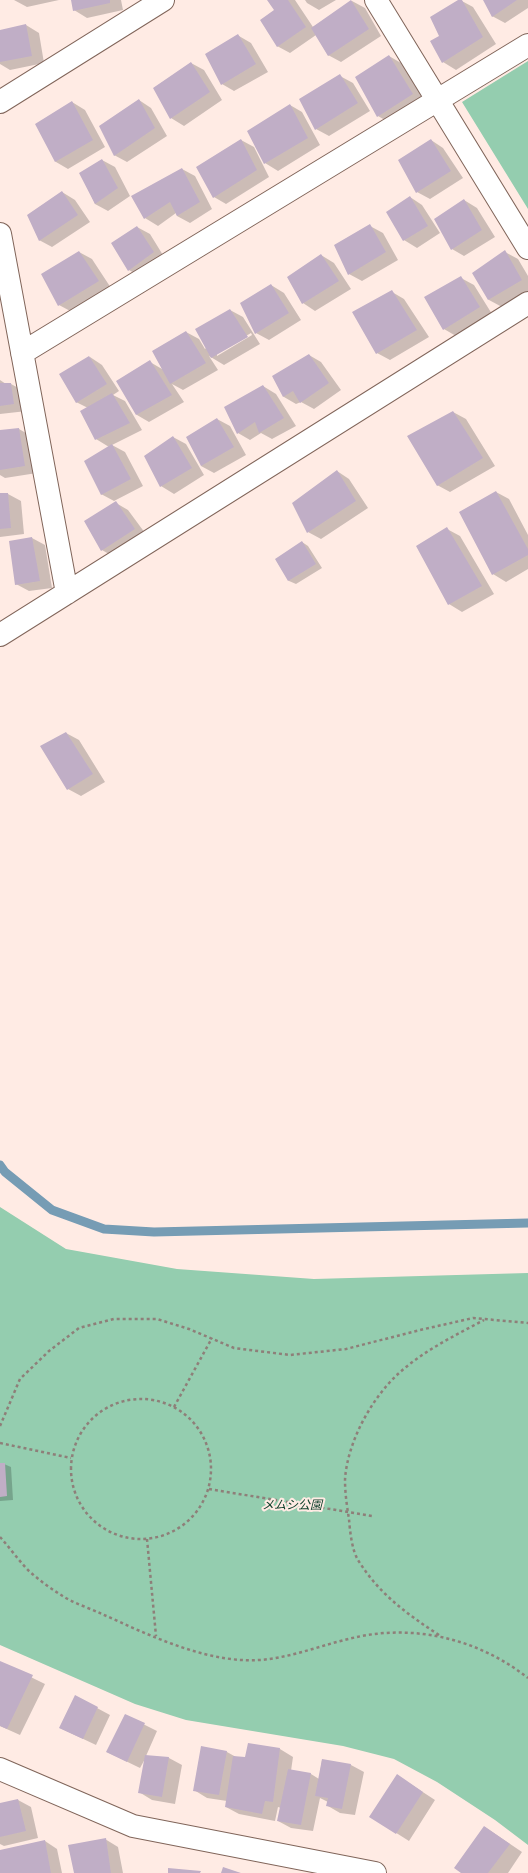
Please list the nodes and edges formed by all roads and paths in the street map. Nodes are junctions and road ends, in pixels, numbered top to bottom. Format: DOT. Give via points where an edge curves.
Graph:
graph roads {
  1 [pos="376,0"];
  2 [pos="151,4"];
  3 [pos="528,45"];
  4 [pos="438,101"];
  5 [pos="0,102"];
  6 [pos="0,234"];
  7 [pos="528,248"];
  8 [pos="528,303"];
  9 [pos="22,353"];
  10 [pos="66,593"];
  11 [pos="0,635"];
  12 [pos="485,1320"];
  13 [pos="528,1324"];
  14 [pos="212,1338"];
  15 [pos="174,1407"];
  16 [pos="0,1426"];
  17 [pos="0,1443"];
  18 [pos="71,1458"];
  19 [pos="209,1488"];
  20 [pos="348,1512"];
  21 [pos="372,1516"];
  22 [pos="0,1537"];
  23 [pos="147,1539"];
  24 [pos="156,1636"];
  25 [pos="440,1636"];
  26 [pos="528,1678"];
  27 [pos="0,1769"];
  28 [pos="375,1873"];
  1 -- 4 [label="street"];
  2 -- 5 [label="street"];
  3 -- 4 [label="street"];
  4 -- 7 [label="street"];
  4 -- 9 [label="street"];
  6 -- 9 [label="street"];
  8 -- 10 [label="street"];
  9 -- 10 [label="street"];
  10 -- 11 [label="street"];
  12 -- 13 [label="path"];
  12 -- 14 [label="path" via="473,1318 346,1349 290,1355 234,1348"];
  12 -- 20 [label="path" via="434,1346 398,1374 374,1400 352,1444 345,1480"];
  14 -- 15 [label="path"];
  14 -- 16 [label="path" via="157,1319 114,1319 80,1328 48,1350 20,1379"];
  15 -- 18 [label="path" via="153,1400 131,1399 109,1406 91,1419 78,1437"];
  15 -- 19 [label="path" via="192,1420 205,1440 211,1464"];
  17 -- 18 [label="path"];
  18 -- 23 [label="path" via="71,1480 75,1494 91,1519 111,1534 134,1540"];
  19 -- 20 [label="path"];
  19 -- 23 [label="path" via="198,1510 181,1528 158,1538"];
  20 -- 21 [label="path"];
  20 -- 25 [label="path" via="357,1559 375,1583 401,1610"];
  22 -- 24 [label="path" via="29,1571 62,1596"];
  23 -- 24 [label="path"];
  24 -- 25 [label="path" via="198,1654 269,1660 358,1637 397,1631"];
  25 -- 26 [label="path" via="480,1648"];
  27 -- 28 [label="street" via="133,1826"];
}
